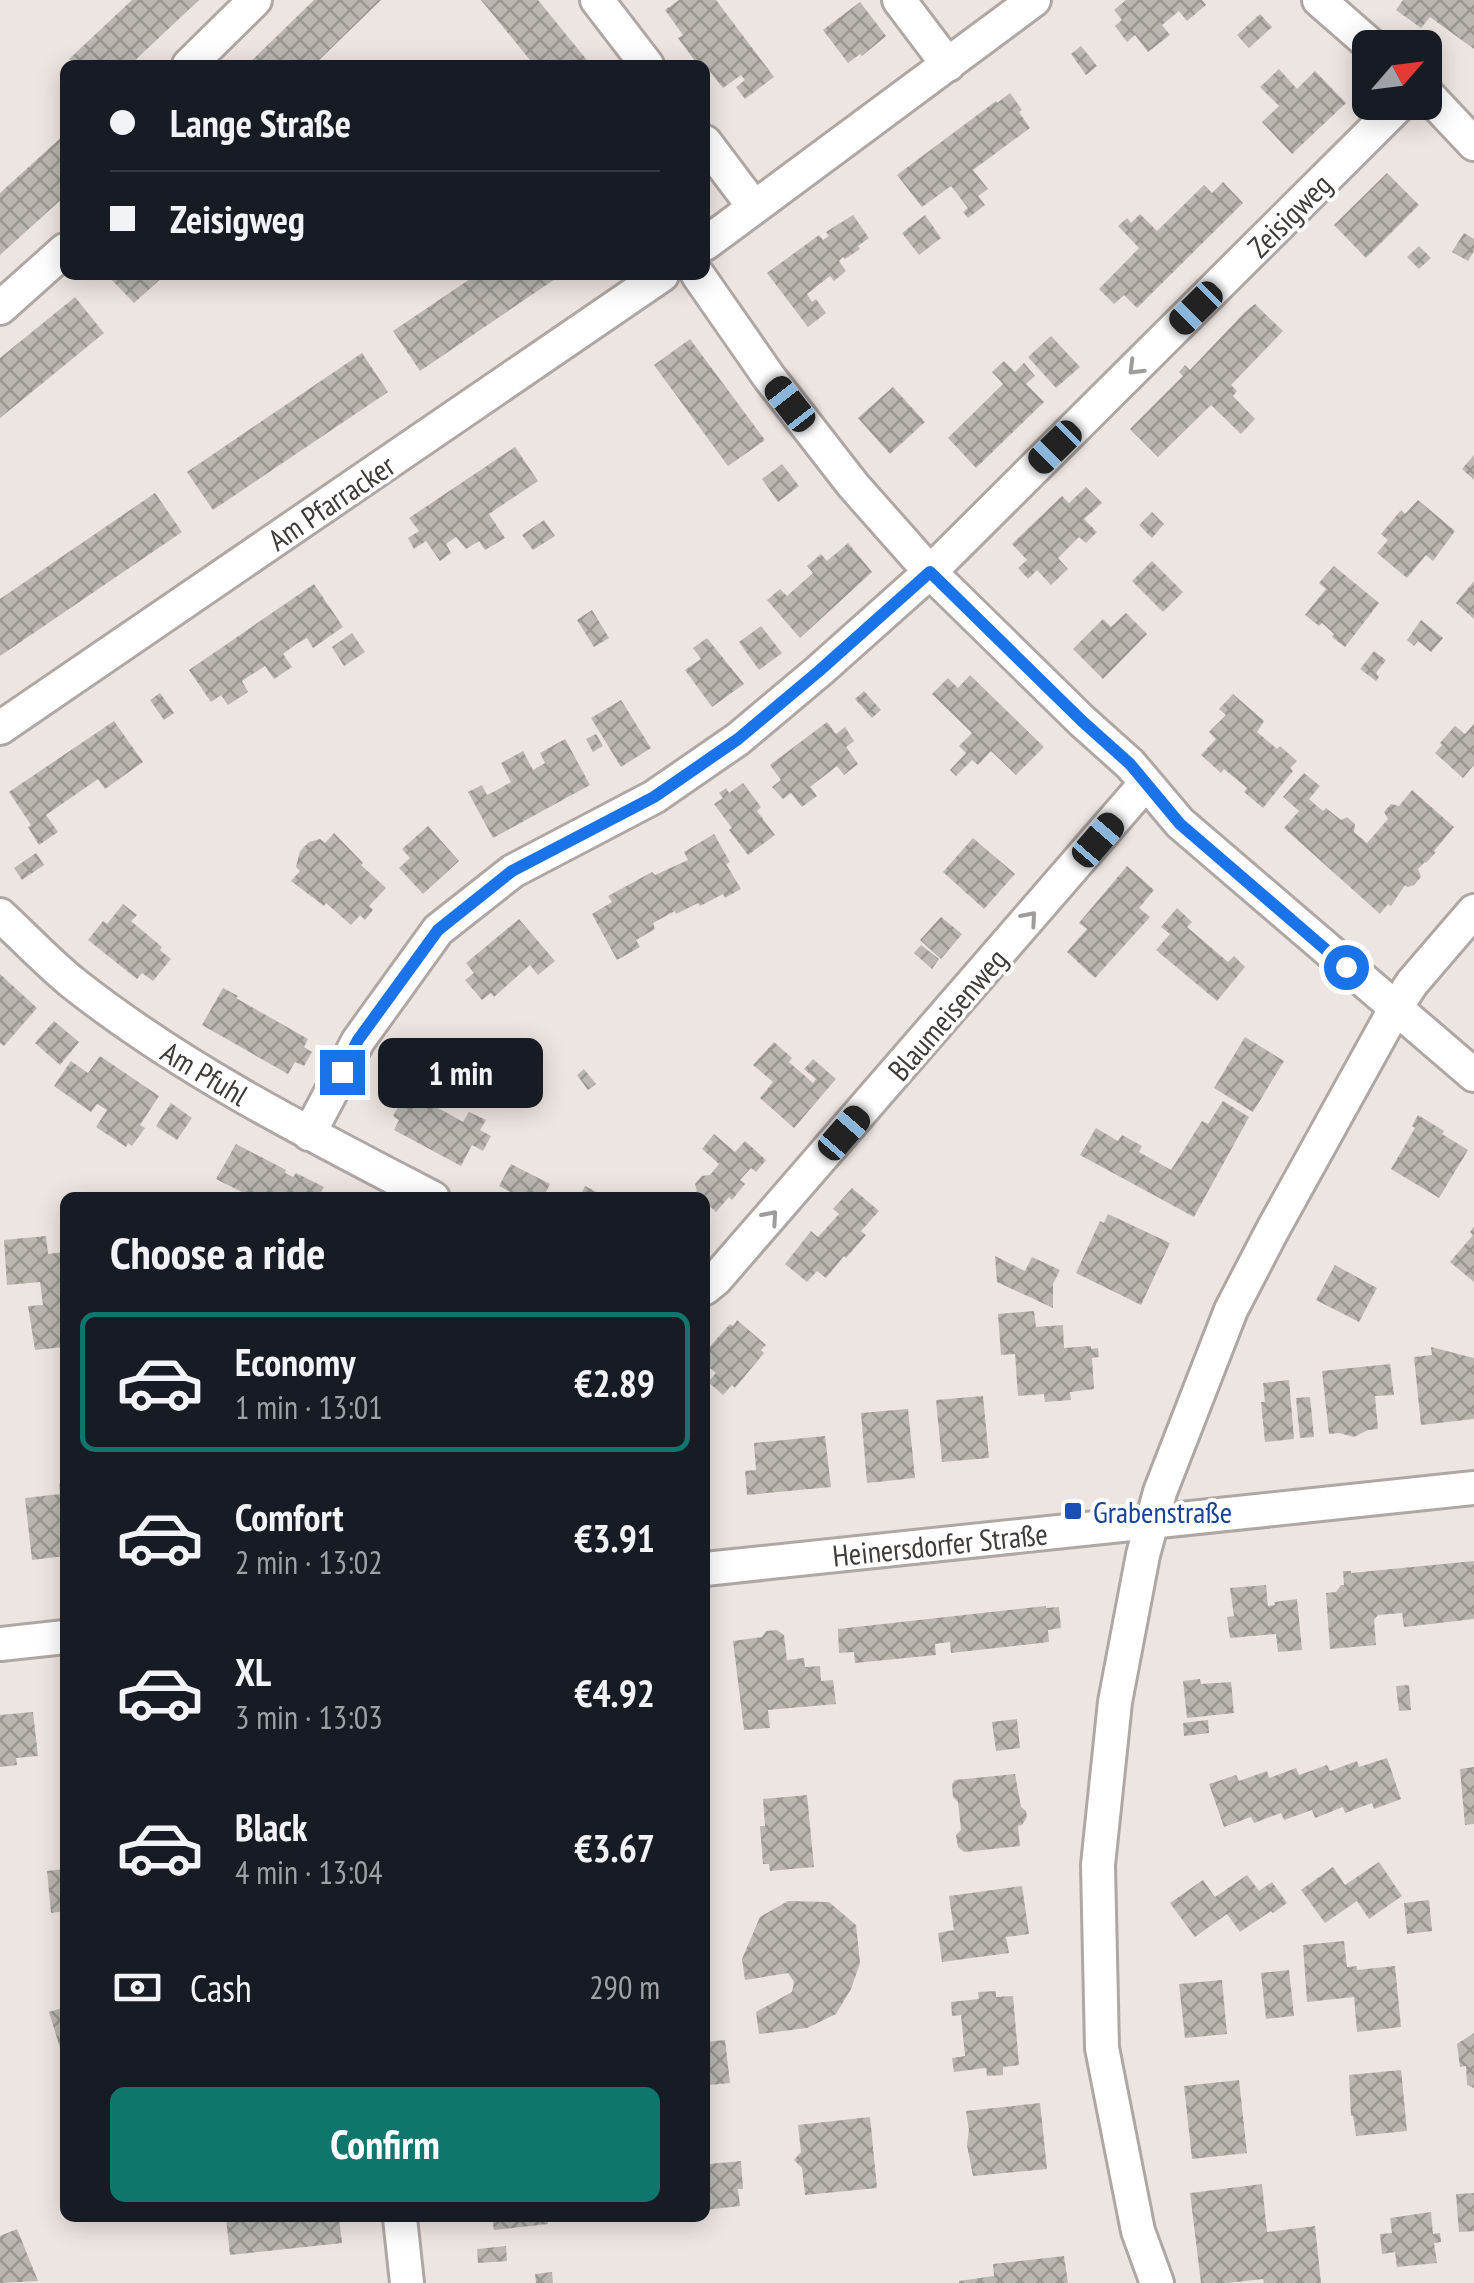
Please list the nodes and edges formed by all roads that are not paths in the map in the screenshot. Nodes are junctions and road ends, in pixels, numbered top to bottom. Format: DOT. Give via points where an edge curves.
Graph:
graph roads {
  1 [pos="255,0"];
  2 [pos="598,0"];
  3 [pos="899,0"];
  4 [pos="1034,0"];
  5 [pos="1320,0"];
  6 [pos="1354,30"];
  7 [pos="194,60"];
  8 [pos="643,60"];
  9 [pos="948,65"];
  10 [pos="1442,110"];
  11 [pos="1384,120"];
  12 [pos="1474,144"];
  13 [pos="710,149"];
  14 [pos="754,207"];
  15 [pos="710,240"];
  16 [pos="60,254"];
  17 [pos="655,280"];
  18 [pos="701,280"];
  19 [pos="0,308"];
  20 [pos="930,572"];
  21 [pos="0,728"];
  22 [pos="1146,784"];
  23 [pos="1474,912"];
  24 [pos="0,915"];
  25 [pos="1395,1009"];
  26 [pos="1474,1075"];
  27 [pos="309,1134"];
  28 [pos="421,1192"];
  29 [pos="710,1284"];
  30 [pos="1474,1488"];
  31 [pos="1150,1522"];
  32 [pos="710,1568"];
  33 [pos="60,1638"];
  34 [pos="0,1644"];
  35 [pos="400,2222"];
  36 [pos="407,2283"];
  37 [pos="1158,2283"];
  1 -- 7 [label="street"];
  2 -- 8 [label="street"];
  3 -- 9 [label="street"];
  4 -- 9 [label="street"];
  5 -- 6 [label="street"];
  9 -- 14 [label="street"];
  10 -- 12 [label="street"];
  11 -- 20 [label="street, Zeisigweg, one-way"];
  13 -- 14 [label="street"];
  14 -- 15 [label="street"];
  16 -- 19 [label="street"];
  17 -- 21 [label="street, Am Pfarracker"];
  18 -- 20 [label="street" via="829,454"];
  20 -- 22 [label="street"];
  20 -- 27 [label="street, Zeisigweg" via="738,739 654,797 512,871 438,930 358,1040"];
  22 -- 25 [label="street" via="1180,824"];
  29 -- 22 [label="street, Blaumeisenweg, one-way"];
  23 -- 25 [label="street"];
  24 -- 27 [label="street, Am Pfuhl" via="70,981 180,1060"];
  25 -- 26 [label="street"];
  25 -- 31 [label="street" via="1231,1310"];
  27 -- 28 [label="street, Am Pfuhl"];
  30 -- 31 [label="street, Heinersdorfer Straße"];
  31 -- 32 [label="street, Heinersdorfer Straße"];
  31 -- 37 [label="street" via="1114,1702 1098,1865 1102,2048 1138,2230"];
  33 -- 34 [label="street"];
  35 -- 36 [label="street"];
}
